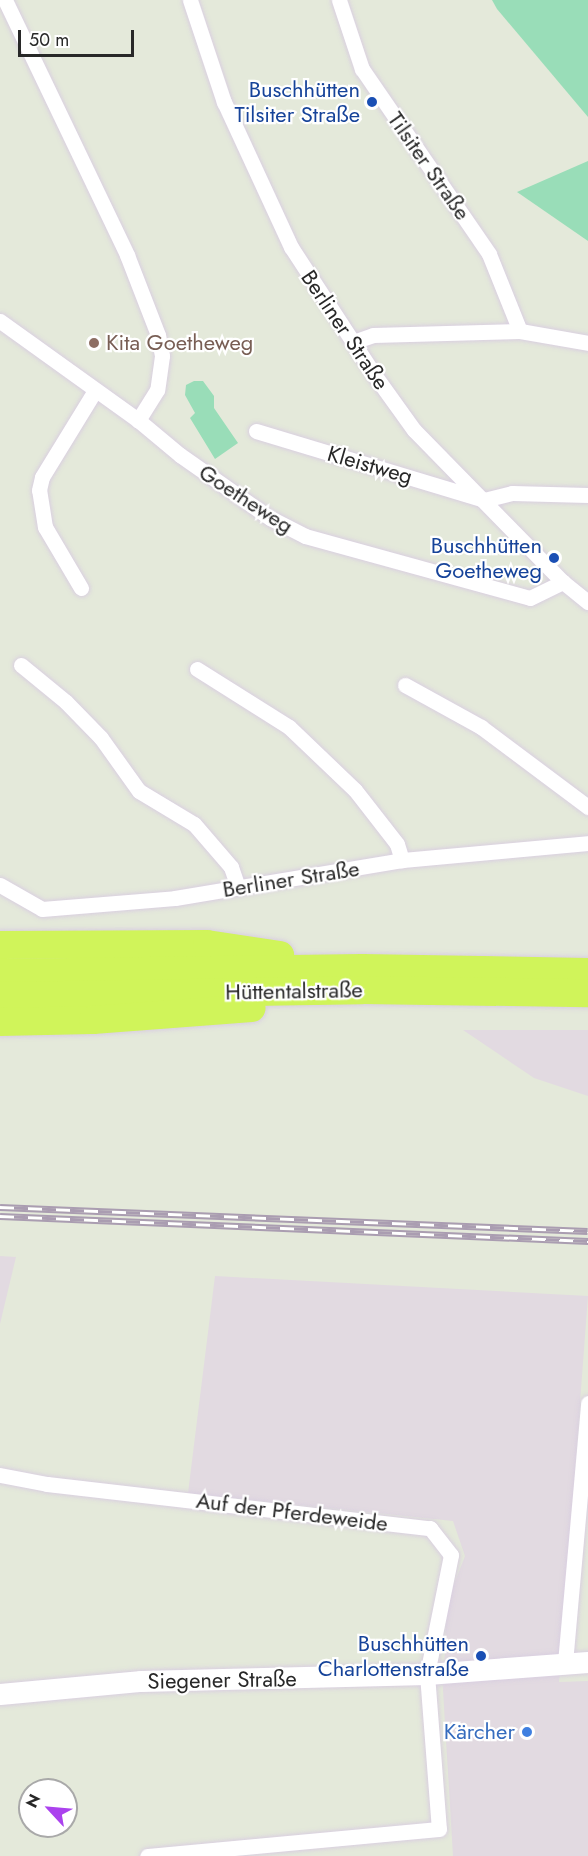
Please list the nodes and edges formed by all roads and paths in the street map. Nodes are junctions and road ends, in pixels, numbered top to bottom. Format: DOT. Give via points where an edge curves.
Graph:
graph roads {
  1 [pos="5,0"];
  2 [pos="190,0"];
  3 [pos="339,0"];
  4 [pos="0,321"];
  5 [pos="520,331"];
  6 [pos="353,342"];
  7 [pos="588,342"];
  8 [pos="94,392"];
  9 [pos="138,420"];
  10 [pos="256,431"];
  11 [pos="588,495"];
  12 [pos="484,500"];
  13 [pos="563,582"];
  14 [pos="81,588"];
  15 [pos="588,602"];
  16 [pos="21,665"];
  17 [pos="197,669"];
  18 [pos="405,685"];
  19 [pos="588,807"];
  20 [pos="588,843"];
  21 [pos="402,860"];
  22 [pos="0,885"];
  23 [pos="238,887"];
  24 [pos="0,945"];
  25 [pos="588,972"];
  26 [pos="0,973"];
  27 [pos="362,979"];
  28 [pos="588,993"];
  29 [pos="0,996"];
  30 [pos="0,1022"];
  31 [pos="588,1403"];
  32 [pos="0,1475"];
  33 [pos="588,1662"];
  34 [pos="565,1664"];
  35 [pos="427,1674"];
  36 [pos="0,1694"];
  37 [pos="147,1856"];
  1 -- 9 [label="street" via="127,255 159,335 162,356 157,390"];
  2 -- 6 [label="street, Berliner Straße" via="224,102 291,247"];
  3 -- 5 [label="street, Tilsiter Straße" via="362,69 489,254"];
  4 -- 8 [label="street, Goetheweg"];
  5 -- 6 [label="street" via="373,335"];
  5 -- 7 [label="street"];
  6 -- 12 [label="street, Berliner Straße" via="414,430"];
  8 -- 9 [label="street, Goetheweg"];
  8 -- 14 [label="street" via="42,477 39,490 45,527"];
  9 -- 13 [label="street, Goetheweg" via="180,455 270,518 305,536 530,598"];
  10 -- 12 [label="street, Kleistweg"];
  11 -- 12 [label="street" via="512,494"];
  12 -- 13 [label="street, Berliner Straße"];
  13 -- 15 [label="street, Berliner Straße"];
  16 -- 23 [label="street" via="66,702 101,738 140,791 194,824 231,867"];
  17 -- 21 [label="street" via="297,735 355,790 397,844"];
  18 -- 19 [label="street" via="481,727"];
  20 -- 21 [label="street, Berliner Straße"];
  21 -- 23 [label="street, Berliner Straße"];
  22 -- 23 [label="street, Berliner Straße" via="42,909 175,898"];
  24 -- 27 [label="highway" via="207,944"];
  25 -- 27 [label="highway, Hüttentalstraße"];
  26 -- 27 [label="highway, Hüttentalstraße"];
  27 -- 28 [label="highway, Hüttentalstraße"];
  27 -- 29 [label="highway, Hüttentalstraße"];
  27 -- 30 [label="highway" via="285,1005 189,1015"];
  31 -- 34 [label="street"];
  32 -- 35 [label="street, Auf der Pferdeweide" via="47,1484 430,1528 451,1555"];
  33 -- 34 [label="main road, Siegener Straße"];
  34 -- 35 [label="main road, Siegener Straße"];
  35 -- 36 [label="main road, Siegener Straße" via="141,1681"];
  35 -- 37 [label="street, Auf der Pferdeweide" via="439,1829"];
}
